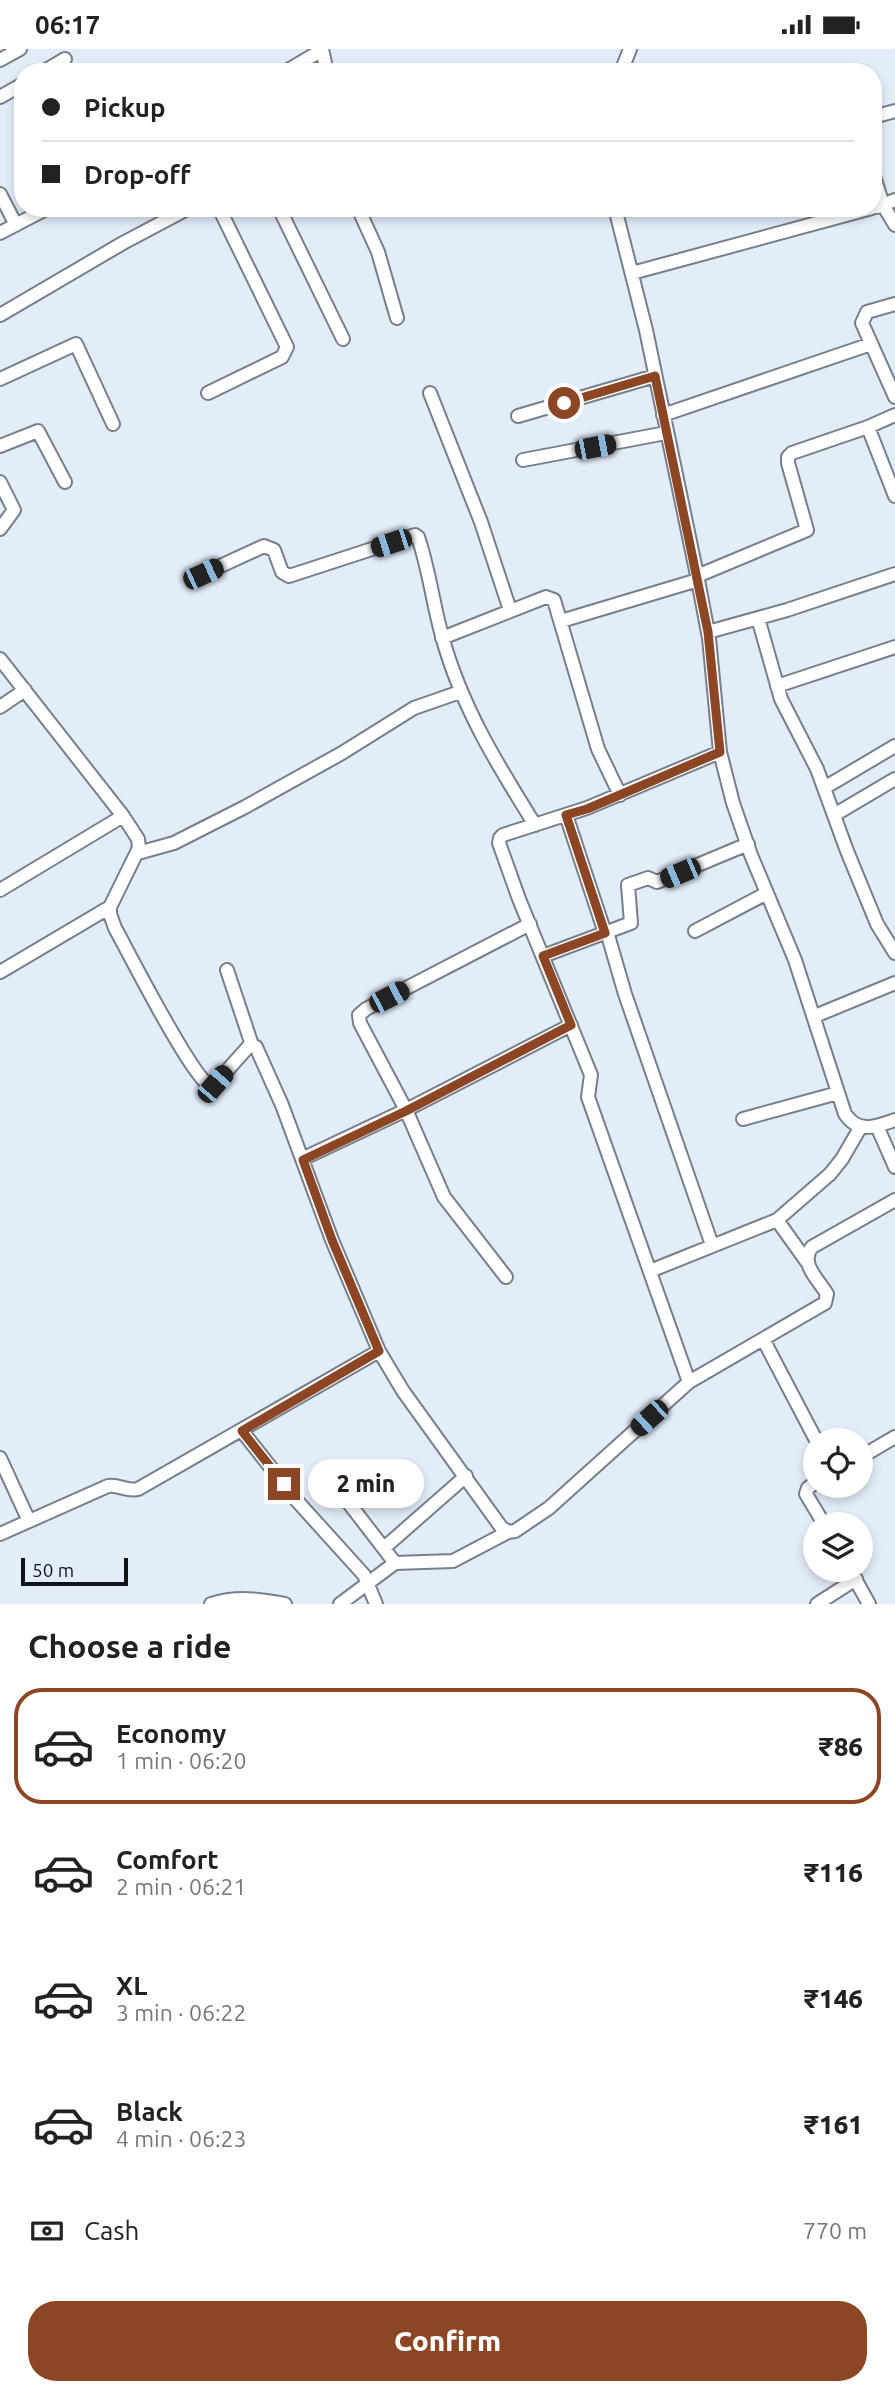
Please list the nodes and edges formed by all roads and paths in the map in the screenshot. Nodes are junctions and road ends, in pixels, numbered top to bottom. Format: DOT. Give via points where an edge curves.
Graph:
graph roads {
  1 [pos="20,49"];
  2 [pos="322,50"];
  3 [pos="65,59"];
  4 [pos="0,60"];
  5 [pos="58,63"];
  6 [pos="300,63"];
  7 [pos="0,194"];
  8 [pos="882,206"];
  9 [pos="31,217"];
  10 [pos="172,217"];
  11 [pos="223,217"];
  12 [pos="283,217"];
  13 [pos="362,217"];
  14 [pos="617,217"];
  15 [pos="836,217"];
  16 [pos="16,225"];
  17 [pos="895,225"];
  18 [pos="0,233"];
  19 [pos="632,272"];
  20 [pos="895,304"];
  21 [pos="0,316"];
  22 [pos="397,319"];
  23 [pos="343,339"];
  24 [pos="871,344"];
  25 [pos="655,376"];
  26 [pos="0,379"];
  27 [pos="208,393"];
  28 [pos="430,393"];
  29 [pos="895,397"];
  30 [pos="663,415"];
  31 [pos="895,415"];
  32 [pos="518,416"];
  33 [pos="113,423"];
  34 [pos="868,427"];
  35 [pos="666,433"];
  36 [pos="0,446"];
  37 [pos="523,460"];
  38 [pos="0,482"];
  39 [pos="65,482"];
  40 [pos="895,496"];
  41 [pos="0,529"];
  42 [pos="203,574"];
  43 [pos="895,574"];
  44 [pos="698,578"];
  45 [pos="510,610"];
  46 [pos="758,618"];
  47 [pos="561,621"];
  48 [pos="708,632"];
  49 [pos="442,638"];
  50 [pos="895,647"];
  51 [pos="0,659"];
  52 [pos="777,687"];
  53 [pos="25,690"];
  54 [pos="460,692"];
  55 [pos="0,707"];
  56 [pos="895,746"];
  57 [pos="720,752"];
  58 [pos="895,779"];
  59 [pos="824,788"];
  60 [pos="620,795"];
  61 [pos="566,815"];
  62 [pos="834,815"];
  63 [pos="123,816"];
  64 [pos="535,825"];
  65 [pos="748,845"];
  66 [pos="138,853"];
  67 [pos="0,890"];
  68 [pos="767,893"];
  69 [pos="110,907"];
  70 [pos="530,924"];
  71 [pos="695,932"];
  72 [pos="606,933"];
  73 [pos="895,953"];
  74 [pos="543,956"];
  75 [pos="227,970"];
  76 [pos="0,972"];
  77 [pos="895,983"];
  78 [pos="815,1016"];
  79 [pos="571,1025"];
  80 [pos="252,1045"];
  81 [pos="838,1093"];
  82 [pos="406,1111"];
  83 [pos="743,1119"];
  84 [pos="895,1120"];
  85 [pos="877,1126"];
  86 [pos="860,1128"];
  87 [pos="303,1160"];
  88 [pos="895,1167"];
  89 [pos="895,1200"];
  90 [pos="776,1220"];
  91 [pos="712,1245"];
  92 [pos="807,1262"];
  93 [pos="650,1271"];
  94 [pos="506,1277"];
  95 [pos="762,1339"];
  96 [pos="379,1351"];
  97 [pos="689,1382"];
  98 [pos="810,1428"];
  99 [pos="242,1431"];
  100 [pos="895,1437"];
  101 [pos="873,1450"];
  102 [pos="0,1458"];
  103 [pos="466,1476"];
  104 [pos="338,1489"];
  105 [pos="29,1521"];
  106 [pos="508,1532"];
  107 [pos="0,1534"];
  108 [pos="384,1548"];
  109 [pos="395,1563"];
  110 [pos="843,1582"];
  111 [pos="857,1582"];
  112 [pos="369,1583"];
  113 [pos="211,1604"];
  114 [pos="285,1604"];
  115 [pos="340,1604"];
  116 [pos="376,1604"];
  117 [pos="817,1604"];
  118 [pos="869,1604"];
  1 -- 4 [label="street"];
  2 -- 6 [label="street"];
  3 -- 5 [label="street"];
  7 -- 16 [label="street"];
  8 -- 17 [label="street"];
  9 -- 16 [label="street"];
  10 -- 21 [label="street"];
  11 -- 27 [label="street" via="287,347 282,357"];
  12 -- 23 [label="street"];
  13 -- 22 [label="street" via="378,252"];
  14 -- 19 [label="street"];
  15 -- 19 [label="street"];
  16 -- 18 [label="street"];
  19 -- 25 [label="street"];
  20 -- 24 [label="street" via="864,315 862,323"];
  24 -- 29 [label="street"];
  24 -- 30 [label="street"];
  25 -- 30 [label="street"];
  25 -- 32 [label="street"];
  26 -- 33 [label="street" via="76,344"];
  28 -- 45 [label="street"];
  30 -- 35 [label="street"];
  31 -- 34 [label="street"];
  34 -- 40 [label="street"];
  34 -- 44 [label="street" via="788,457 807,530"];
  35 -- 37 [label="street"];
  35 -- 44 [label="street"];
  36 -- 39 [label="street" via="38,431"];
  38 -- 41 [label="street" via="14,510"];
  42 -- 49 [label="street" via="268,546 289,576 415,535"];
  43 -- 46 [label="street"];
  44 -- 47 [label="street"];
  44 -- 48 [label="street"];
  45 -- 47 [label="street" via="549,597 556,602"];
  45 -- 49 [label="street"];
  46 -- 48 [label="street"];
  46 -- 52 [label="street"];
  47 -- 60 [label="street" via="598,749"];
  48 -- 57 [label="street"];
  49 -- 54 [label="street"];
  50 -- 52 [label="street"];
  51 -- 53 [label="street"];
  52 -- 59 [label="street"];
  53 -- 55 [label="street"];
  53 -- 63 [label="street"];
  54 -- 64 [label="street" via="491,755"];
  54 -- 66 [label="street" via="414,708 318,767 174,843"];
  56 -- 59 [label="street"];
  57 -- 60 [label="street"];
  57 -- 65 [label="street"];
  58 -- 62 [label="street"];
  59 -- 62 [label="street"];
  60 -- 61 [label="street"];
  61 -- 64 [label="street"];
  61 -- 72 [label="street"];
  62 -- 73 [label="street" via="877,924"];
  63 -- 66 [label="street" via="138,839"];
  63 -- 67 [label="street"];
  64 -- 70 [label="street" via="500,838"];
  65 -- 68 [label="street"];
  65 -- 72 [label="street" via="657,882 648,878 628,885 633,922"];
  66 -- 69 [label="street"];
  68 -- 71 [label="street"];
  68 -- 78 [label="street"];
  69 -- 76 [label="street"];
  69 -- 80 [label="street" via="111,921 204,1083 215,1084"];
  70 -- 74 [label="street"];
  70 -- 82 [label="street" via="359,1015"];
  72 -- 74 [label="street"];
  72 -- 91 [label="street"];
  74 -- 79 [label="street"];
  75 -- 80 [label="street"];
  77 -- 78 [label="street"];
  78 -- 81 [label="street"];
  79 -- 82 [label="street"];
  79 -- 93 [label="street" via="592,1079 588,1097"];
  80 -- 87 [label="street" via="259,1050"];
  81 -- 83 [label="street"];
  81 -- 86 [label="street" via="845,1114"];
  82 -- 87 [label="street"];
  82 -- 94 [label="street" via="444,1197"];
  84 -- 85 [label="street"];
  85 -- 86 [label="street"];
  85 -- 88 [label="street"];
  86 -- 90 [label="street" via="830,1174"];
  87 -- 96 [label="street"];
  89 -- 92 [label="street" via="813,1247"];
  90 -- 91 [label="street"];
  90 -- 92 [label="street"];
  91 -- 93 [label="street"];
  92 -- 95 [label="street" via="828,1300"];
  93 -- 97 [label="street"];
  95 -- 97 [label="street"];
  95 -- 98 [label="street"];
  96 -- 99 [label="street"];
  96 -- 103 [label="street"];
  97 -- 106 [label="street" via="549,1508"];
  99 -- 105 [label="street" via="138,1489 108,1486"];
  99 -- 112 [label="street"];
  100 -- 101 [label="street"];
  102 -- 105 [label="street"];
  103 -- 106 [label="street"];
  103 -- 108 [label="street"];
  104 -- 108 [label="street"];
  105 -- 107 [label="street"];
  106 -- 109 [label="street" via="453,1561"];
  108 -- 109 [label="street"];
  109 -- 112 [label="street"];
  110 -- 117 [label="street"];
  111 -- 118 [label="street"];
  112 -- 115 [label="street"];
  112 -- 116 [label="street"];
  113 -- 114 [label="street" via="236,1598"];
}
